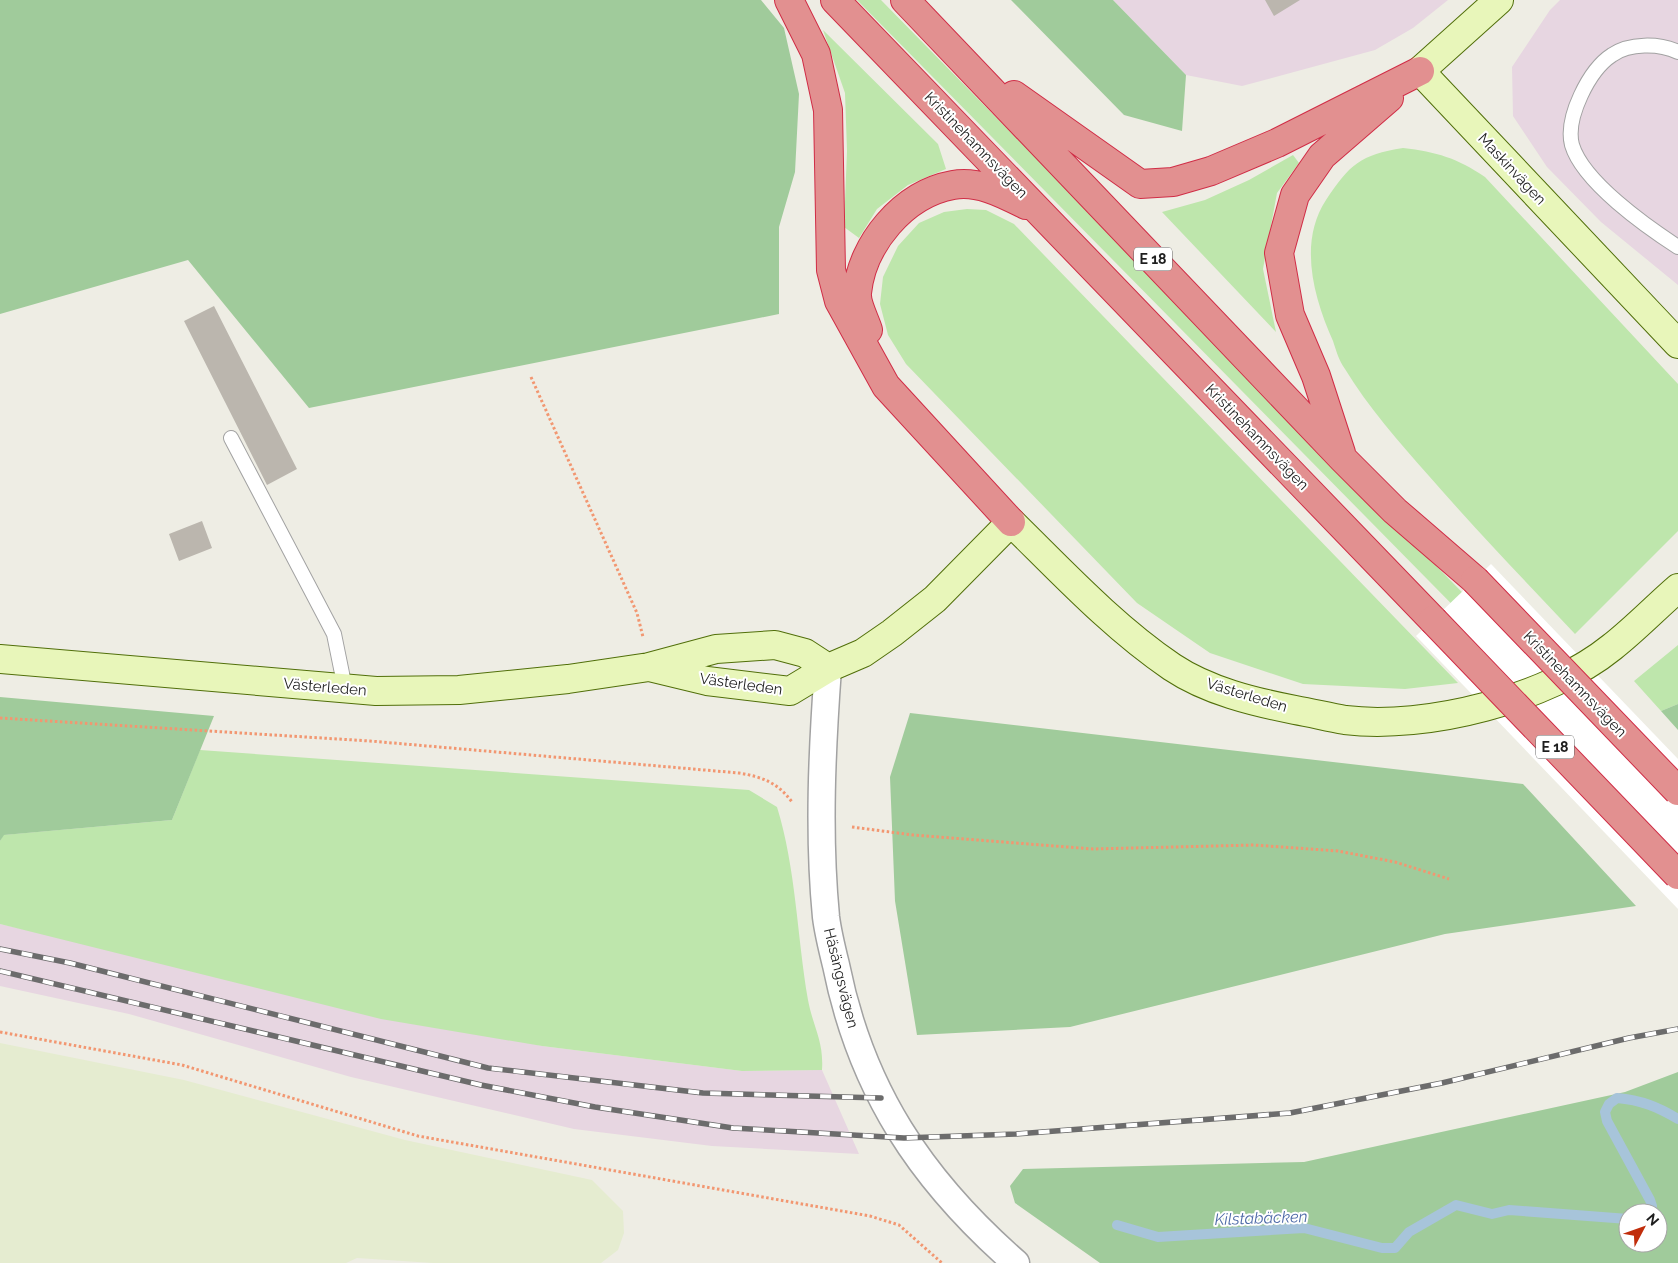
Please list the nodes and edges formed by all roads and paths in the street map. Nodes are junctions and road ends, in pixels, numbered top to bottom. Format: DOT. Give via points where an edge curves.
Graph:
graph roads {
  1 [pos="789,0"];
  2 [pos="835,0"];
  3 [pos="905,0"];
  4 [pos="1499,0"];
  5 [pos="1678,52"];
  6 [pos="963,59"];
  7 [pos="1420,71"];
  8 [pos="1039,210"];
  9 [pos="1678,247"];
  10 [pos="1678,344"];
  11 [pos="531,377"];
  12 [pos="886,386"];
  13 [pos="231,438"];
  14 [pos="1343,459"];
  15 [pos="1012,522"];
  16 [pos="1678,588"];
  17 [pos="0,659"];
  18 [pos="650,667"];
  19 [pos="828,668"];
  20 [pos="345,688"];
  21 [pos="0,718"];
  22 [pos="1678,791"];
  23 [pos="794,807"];
  24 [pos="821,823"];
  25 [pos="1678,875"];
  26 [pos="1449,879"];
  27 [pos="0,1032"];
  28 [pos="942,1263"];
  29 [pos="1016,1263"];
  1 -- 12 [label="highway, E 18" via="816,54 828,110 831,261 839,301"];
  2 -- 8 [label="highway, Kristinehamnsvägen / E 18"];
  3 -- 6 [label="highway, Kristinehamnsvägen / E 18"];
  4 -- 7 [label="street"];
  5 -- 9 [label="lane" via="1643,45 1611,55 1592,76 1572,118 1572,145 1589,174 1639,221"];
  6 -- 7 [label="highway, E 18" via="1140,184 1173,182 1211,171"];
  6 -- 14 [label="highway, Kristinehamnsvägen / E 18"];
  7 -- 10 [label="street, Maskinvägen"];
  7 -- 14 [label="highway, E 18" via="1322,156 1294,195 1279,253 1290,316 1316,376"];
  8 -- 12 [label="highway, E 18" via="999,192 974,185 953,185 917,199 888,224 866,256 857,295"];
  8 -- 25 [label="highway, Kristinehamnsvägen / E 18, bridge"];
  11 -- 18 [label="path" via="637,613"];
  12 -- 15 [label="highway, E 18"];
  13 -- 20 [label="lane" via="334,634"];
  14 -- 22 [label="highway, Kristinehamnsvägen / E 18, bridge" via="1394,510 1475,580"];
  15 -- 16 [label="street, Västerleden" via="1076,586 1173,668 1218,690 1275,706 1346,720 1400,720 1458,714 1492,706 1540,687 1577,670 1611,648"];
  15 -- 19 [label="street, Västerleden" via="935,599 863,653"];
  17 -- 20 [label="street, Västerleden"];
  18 -- 19 [label="street, Västerleden" via="716,649 775,645 805,653"];
  18 -- 19 [label="street, Västerleden" via="707,680 790,691"];
  18 -- 20 [label="street, Västerleden" via="459,690"];
  19 -- 24 [label="street, Häsängsvägen"];
  21 -- 23 [label="path" via="370,742 739,773 759,776 773,783"];
  24 -- 26 [label="path" via="913,836 1093,849 1254,845 1338,851 1395,862"];
  24 -- 29 [label="street, Häsängsvägen" via="826,919 842,995 864,1062 912,1151 943,1191"];
  27 -- 28 [label="path" via="182,1066 418,1136 870,1216 899,1225"];
}
